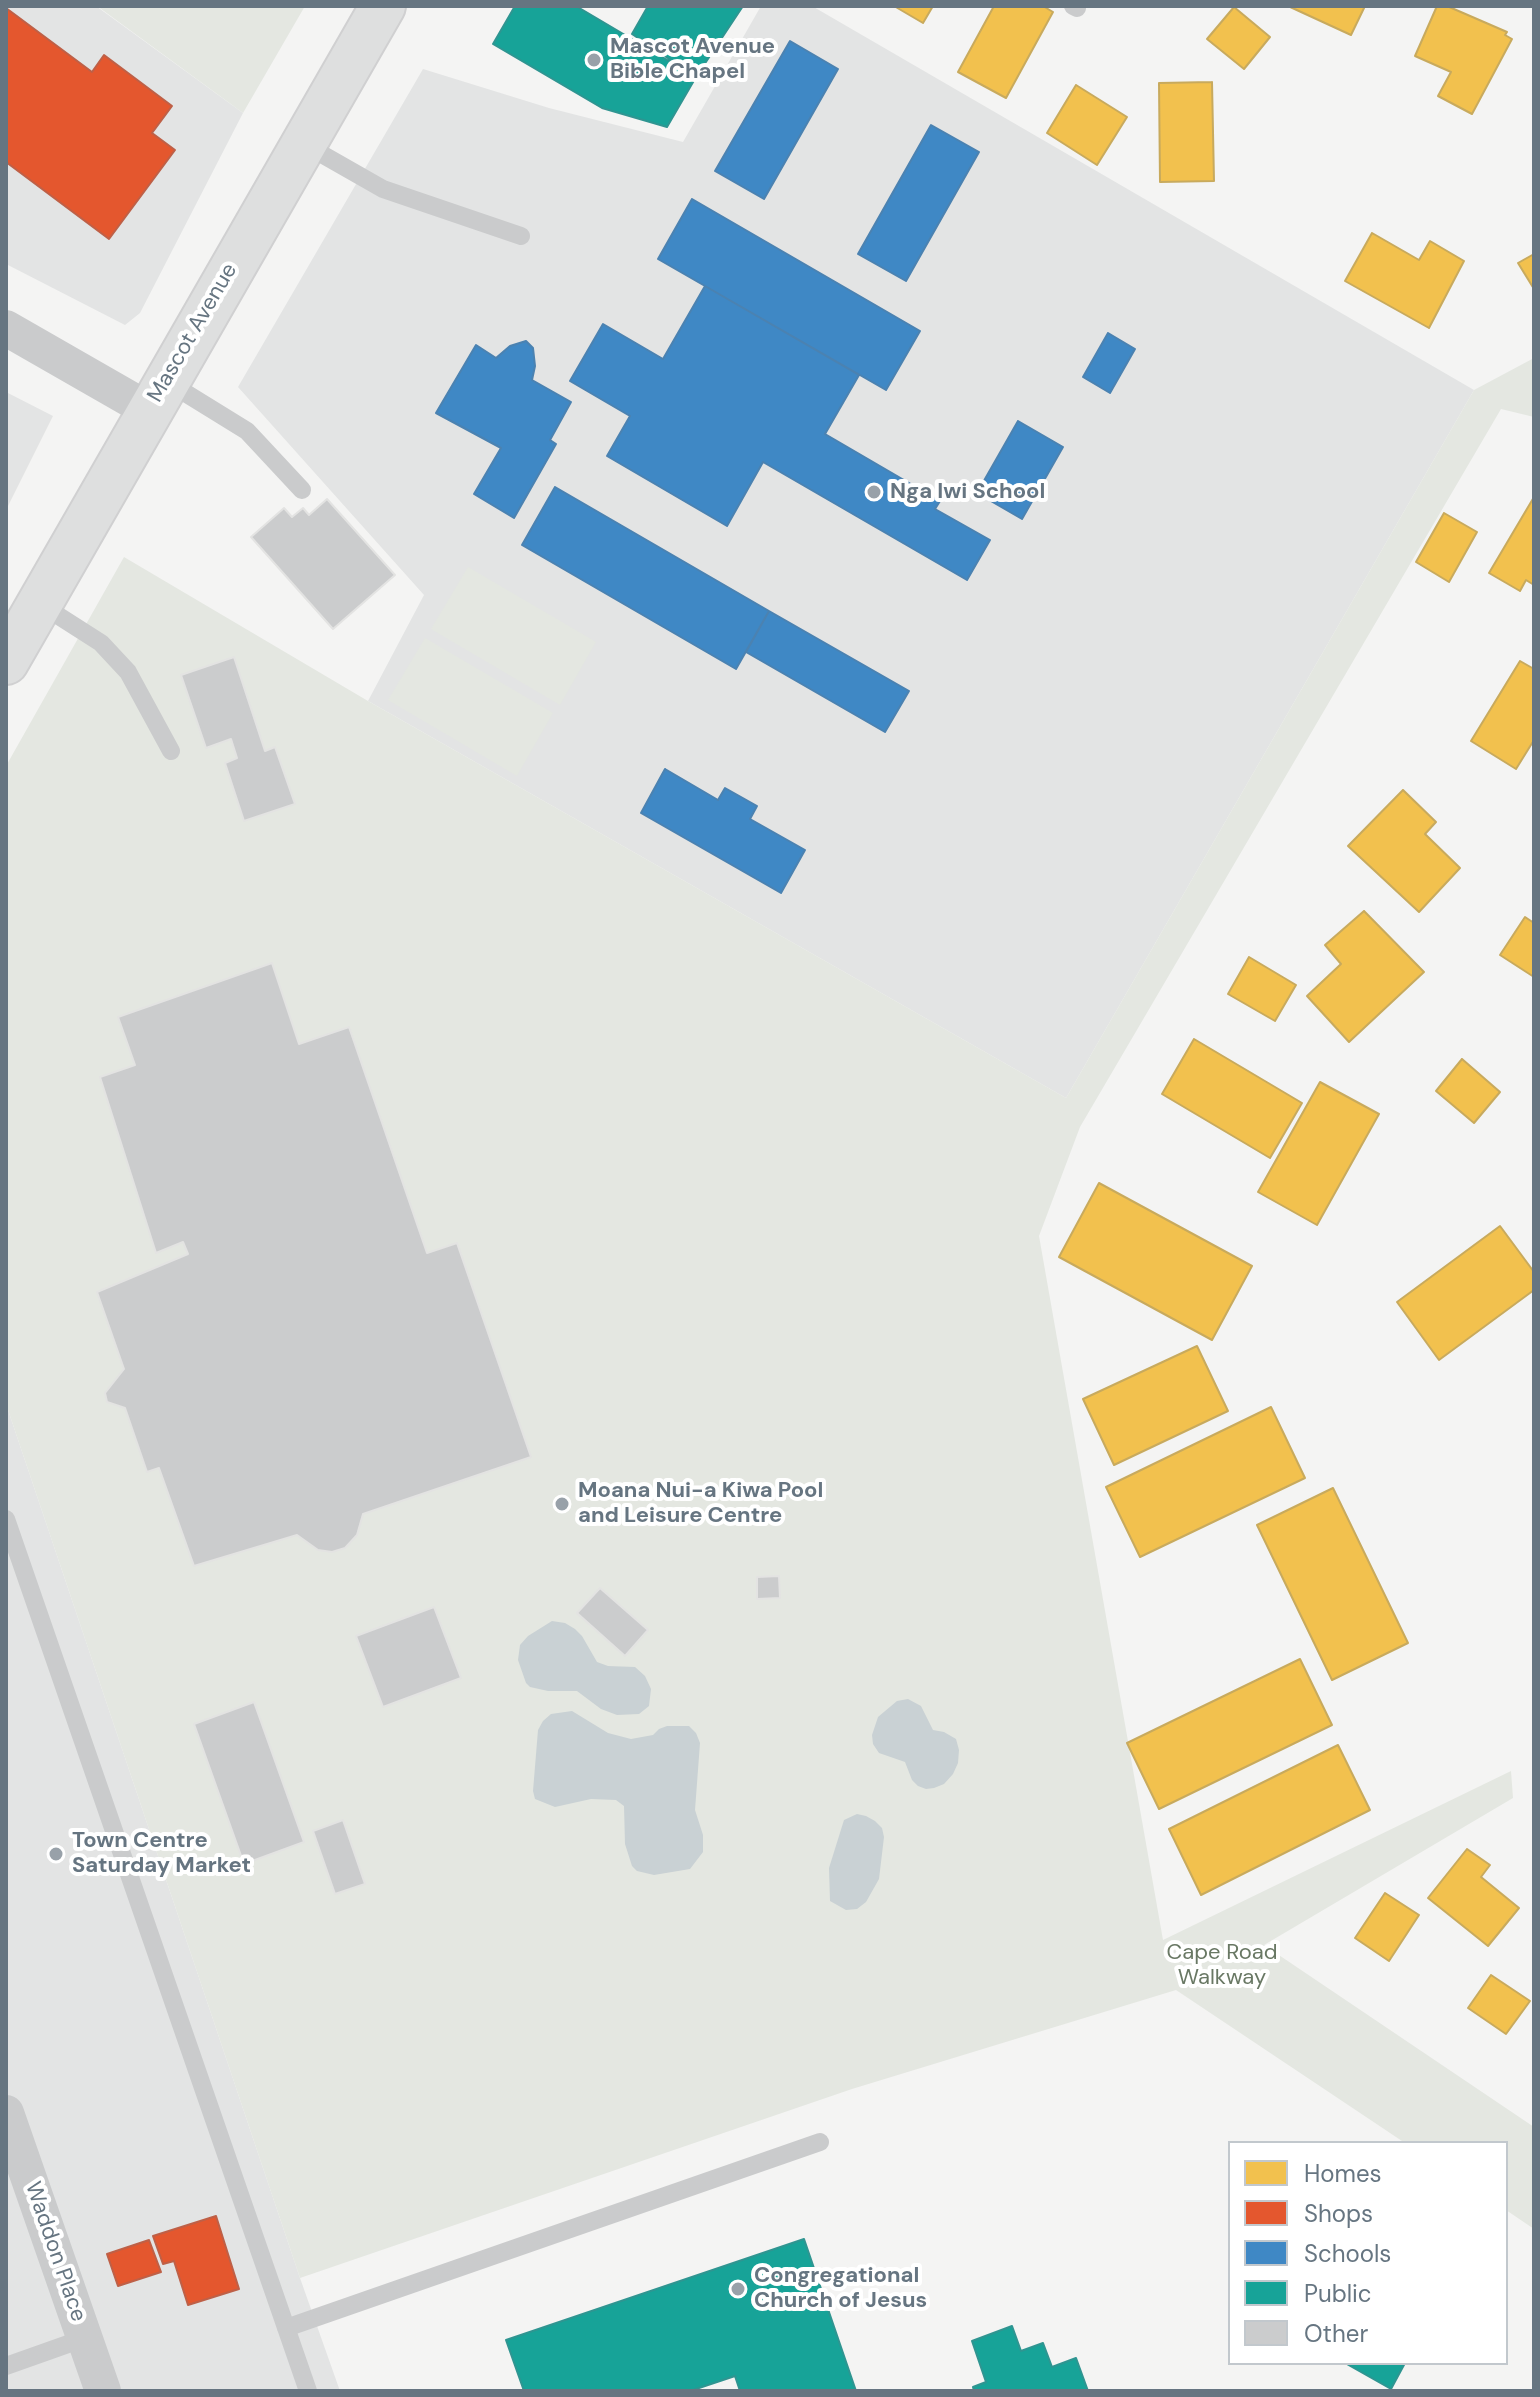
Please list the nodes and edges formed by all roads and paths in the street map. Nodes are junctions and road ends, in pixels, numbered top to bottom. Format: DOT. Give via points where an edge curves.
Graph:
graph roads {
  1 [pos="383,6"];
  2 [pos="304,144"];
  3 [pos="521,236"];
  4 [pos="6,328"];
  5 [pos="157,395"];
  6 [pos="302,490"];
  7 [pos="40,603"];
  8 [pos="6,662"];
  9 [pos="171,751"];
  10 [pos="6,1519"];
  11 [pos="6,2113"];
  12 [pos="820,2142"];
  13 [pos="286,2328"];
  14 [pos="85,2338"];
  15 [pos="6,2366"];
  16 [pos="103,2391"];
  17 [pos="308,2391"];
  1 -- 2 [label="main road, Mascot Avenue"];
  2 -- 3 [label="lane" via="383,189"];
  2 -- 5 [label="main road, Mascot Avenue"];
  4 -- 5 [label="street"];
  5 -- 6 [label="lane" via="247,431"];
  5 -- 7 [label="main road, Mascot Avenue"];
  7 -- 8 [label="main road, Mascot Avenue"];
  7 -- 9 [label="lane" via="101,643 128,672"];
  10 -- 13 [label="lane"];
  11 -- 14 [label="street, Waddon Place"];
  12 -- 13 [label="lane"];
  13 -- 17 [label="lane"];
  14 -- 15 [label="lane"];
  14 -- 16 [label="street, Waddon Place"];
}
